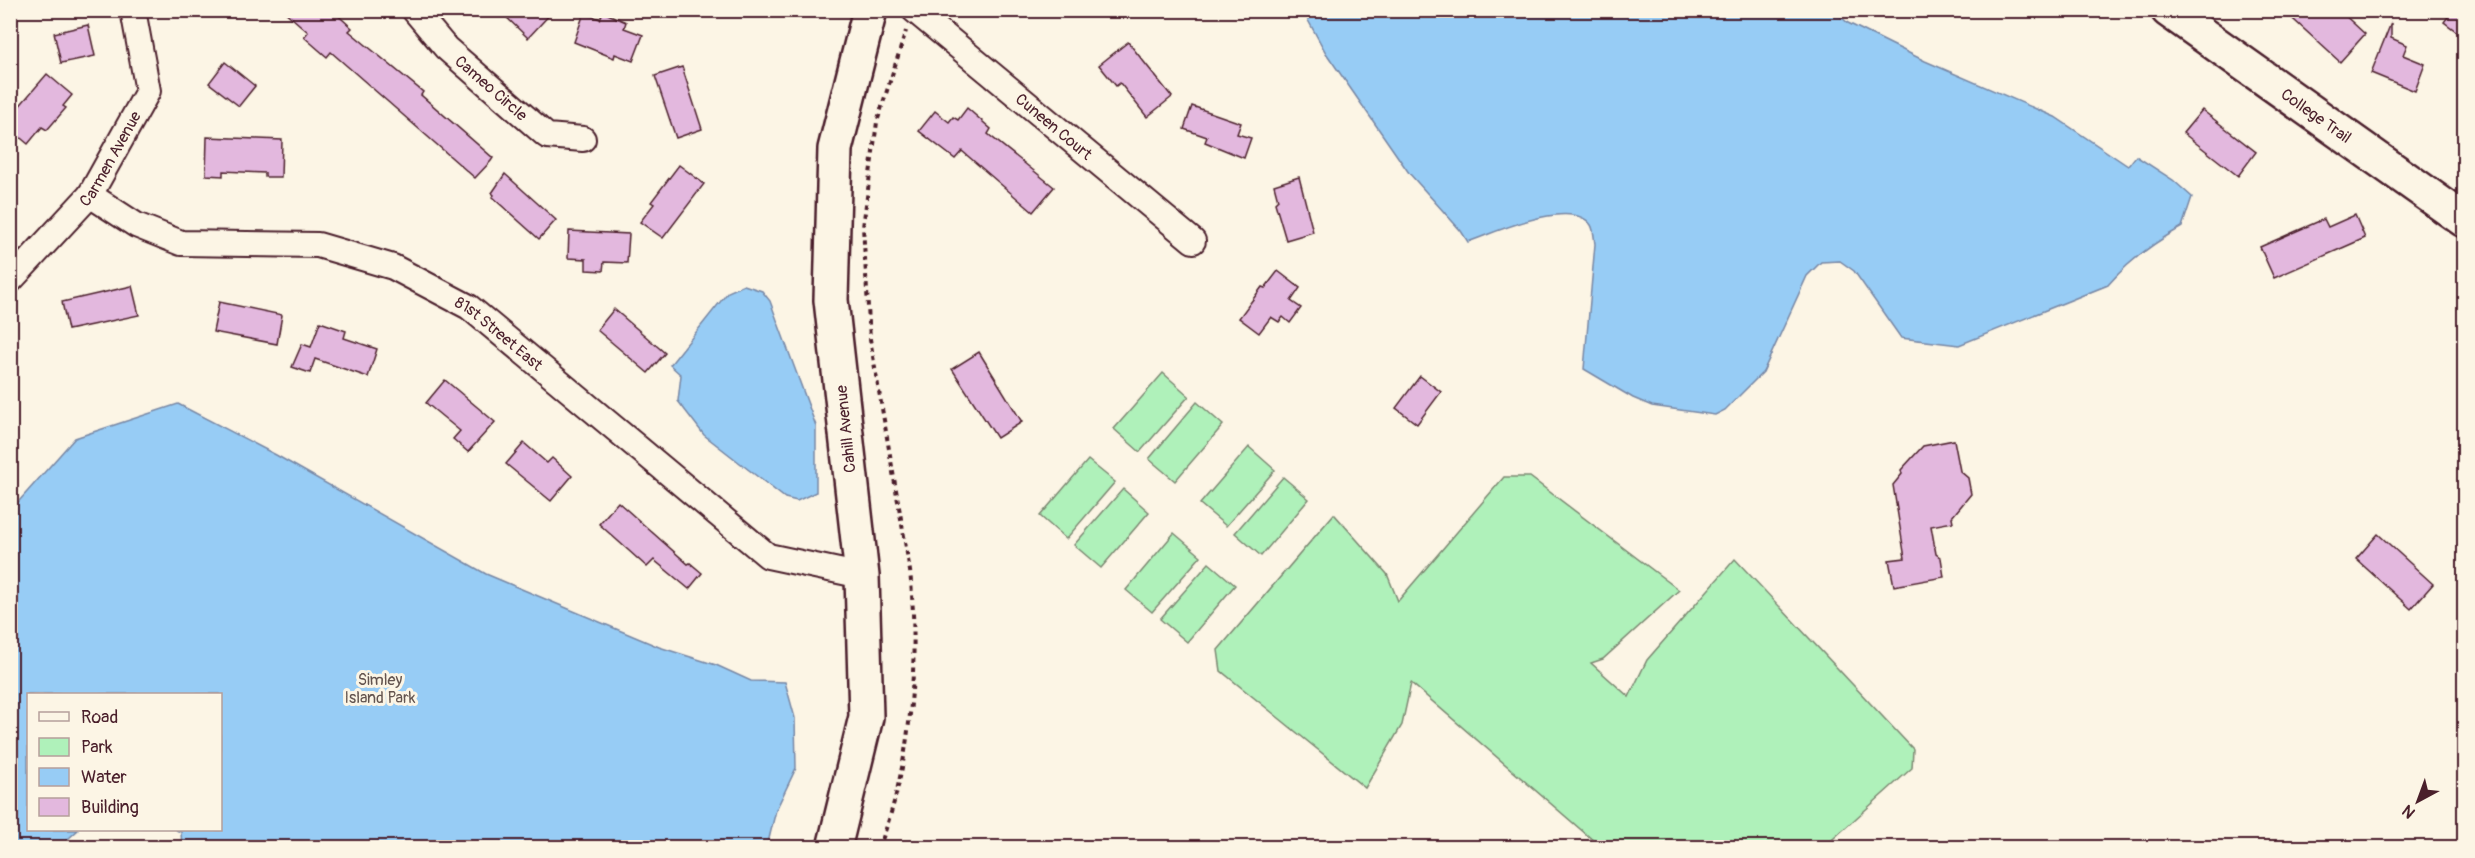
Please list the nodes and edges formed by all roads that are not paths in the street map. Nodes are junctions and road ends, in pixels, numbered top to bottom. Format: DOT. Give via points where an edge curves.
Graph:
graph roads {
  1 [pos="133,10"];
  2 [pos="414,10"];
  3 [pos="870,10"];
  4 [pos="2168,10"];
  5 [pos="911,16"];
  6 [pos="583,139"];
  7 [pos="90,195"];
  8 [pos="2464,220"];
  9 [pos="1193,241"];
  10 [pos="10,281"];
  11 [pos="862,576"];
  12 [pos="834,848"];
  1 -- 7 [label="street, Carmen Avenue" via="147,91"];
  2 -- 6 [label="street, Cameo Circle" via="446,48 547,136"];
  3 -- 11 [label="street, Cahill Avenue" via="835,149 831,300"];
  4 -- 8 [label="street, College Trail"];
  5 -- 9 [label="street, Cuneen Court"];
  7 -- 10 [label="street, Carmen Avenue"];
  7 -- 11 [label="street, 81st Street East" via="136,225 181,243 318,245 393,267 469,307 768,556"];
  11 -- 12 [label="street, Cahill Avenue" via="866,717"];
}
